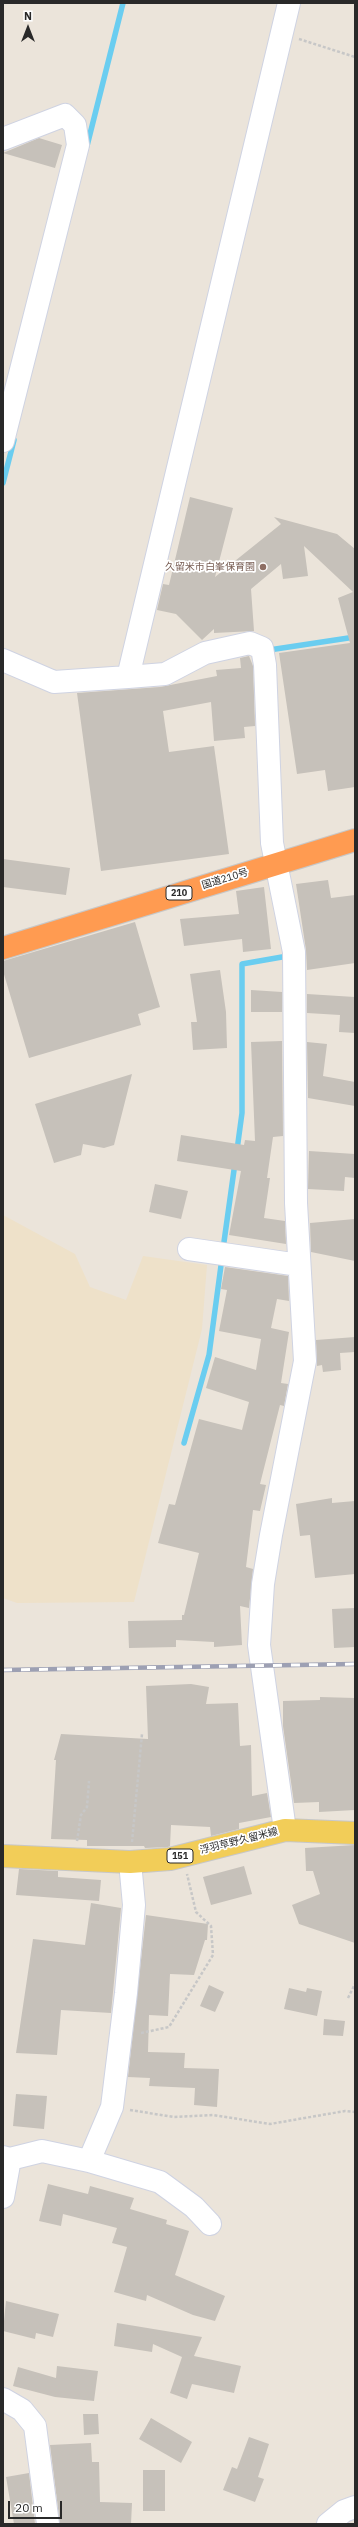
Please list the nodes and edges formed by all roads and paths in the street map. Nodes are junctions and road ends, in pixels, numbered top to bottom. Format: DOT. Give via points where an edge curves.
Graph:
graph roads {
  1 [pos="289,3"];
  2 [pos="282,33"];
  3 [pos="355,57"];
  4 [pos="3,139"];
  5 [pos="3,441"];
  6 [pos="3,660"];
  7 [pos="128,676"];
  8 [pos="355,840"];
  9 [pos="277,863"];
  10 [pos="3,948"];
  11 [pos="189,1249"];
  12 [pos="299,1265"];
  13 [pos="142,1734"];
  14 [pos="89,1781"];
  15 [pos="285,1830"];
  16 [pos="355,1833"];
  17 [pos="183,1855"];
  18 [pos="3,1856"];
  19 [pos="75,1859"];
  20 [pos="130,1862"];
  21 [pos="355,1984"];
  22 [pos="348,1998"];
  23 [pos="121,2037"];
  24 [pos="112,2107"];
  25 [pos="355,2112"];
  26 [pos="7,2158"];
  27 [pos="89,2161"];
  28 [pos="3,2197"];
  29 [pos="210,2224"];
  30 [pos="3,2399"];
  31 [pos="355,2507"];
  32 [pos="48,2524"];
  33 [pos="328,2524"];
  1 -- 2 [label="street"];
  2 -- 3 [label="path"];
  2 -- 7 [label="street"];
  4 -- 5 [label="street" via="65,115 75,125 78,145"];
  6 -- 7 [label="street" via="54,682"];
  7 -- 9 [label="street" via="165,674 205,653 250,643 262,648 269,742 272,843"];
  8 -- 9 [label="highway, 国道210号 / 210"];
  9 -- 10 [label="highway, 国道210号 / 210"];
  9 -- 12 [label="street" via="294,952 296,1203"];
  11 -- 12 [label="street"];
  12 -- 15 [label="street" via="305,1361 263,1584 259,1645"];
  13 -- 20 [label="path"];
  14 -- 19 [label="path" via="87,1807 81,1815"];
  15 -- 16 [label="main road, 浮羽草野久留米線 / 151"];
  15 -- 17 [label="main road, 浮羽草野久留米線 / 151"];
  17 -- 20 [label="main road, 浮羽草野久留米線 / 151"];
  17 -- 23 [label="path" via="196,1912 211,1926 213,1955 169,2027"];
  18 -- 19 [label="main road, 浮羽草野久留米線 / 151"];
  19 -- 20 [label="main road, 浮羽草野久留米線 / 151"];
  20 -- 23 [label="street" via="134,1905"];
  21 -- 22 [label="path"];
  23 -- 24 [label="street"];
  24 -- 25 [label="path" via="174,2117 213,2115 270,2124 345,2111"];
  24 -- 27 [label="street"];
  26 -- 27 [label="street" via="42,2151"];
  26 -- 28 [label="street"];
  27 -- 29 [label="street" via="160,2182 194,2207"];
  30 -- 32 [label="street" via="22,2410 35,2426"];
  31 -- 33 [label="street" via="344,2511"];
}
